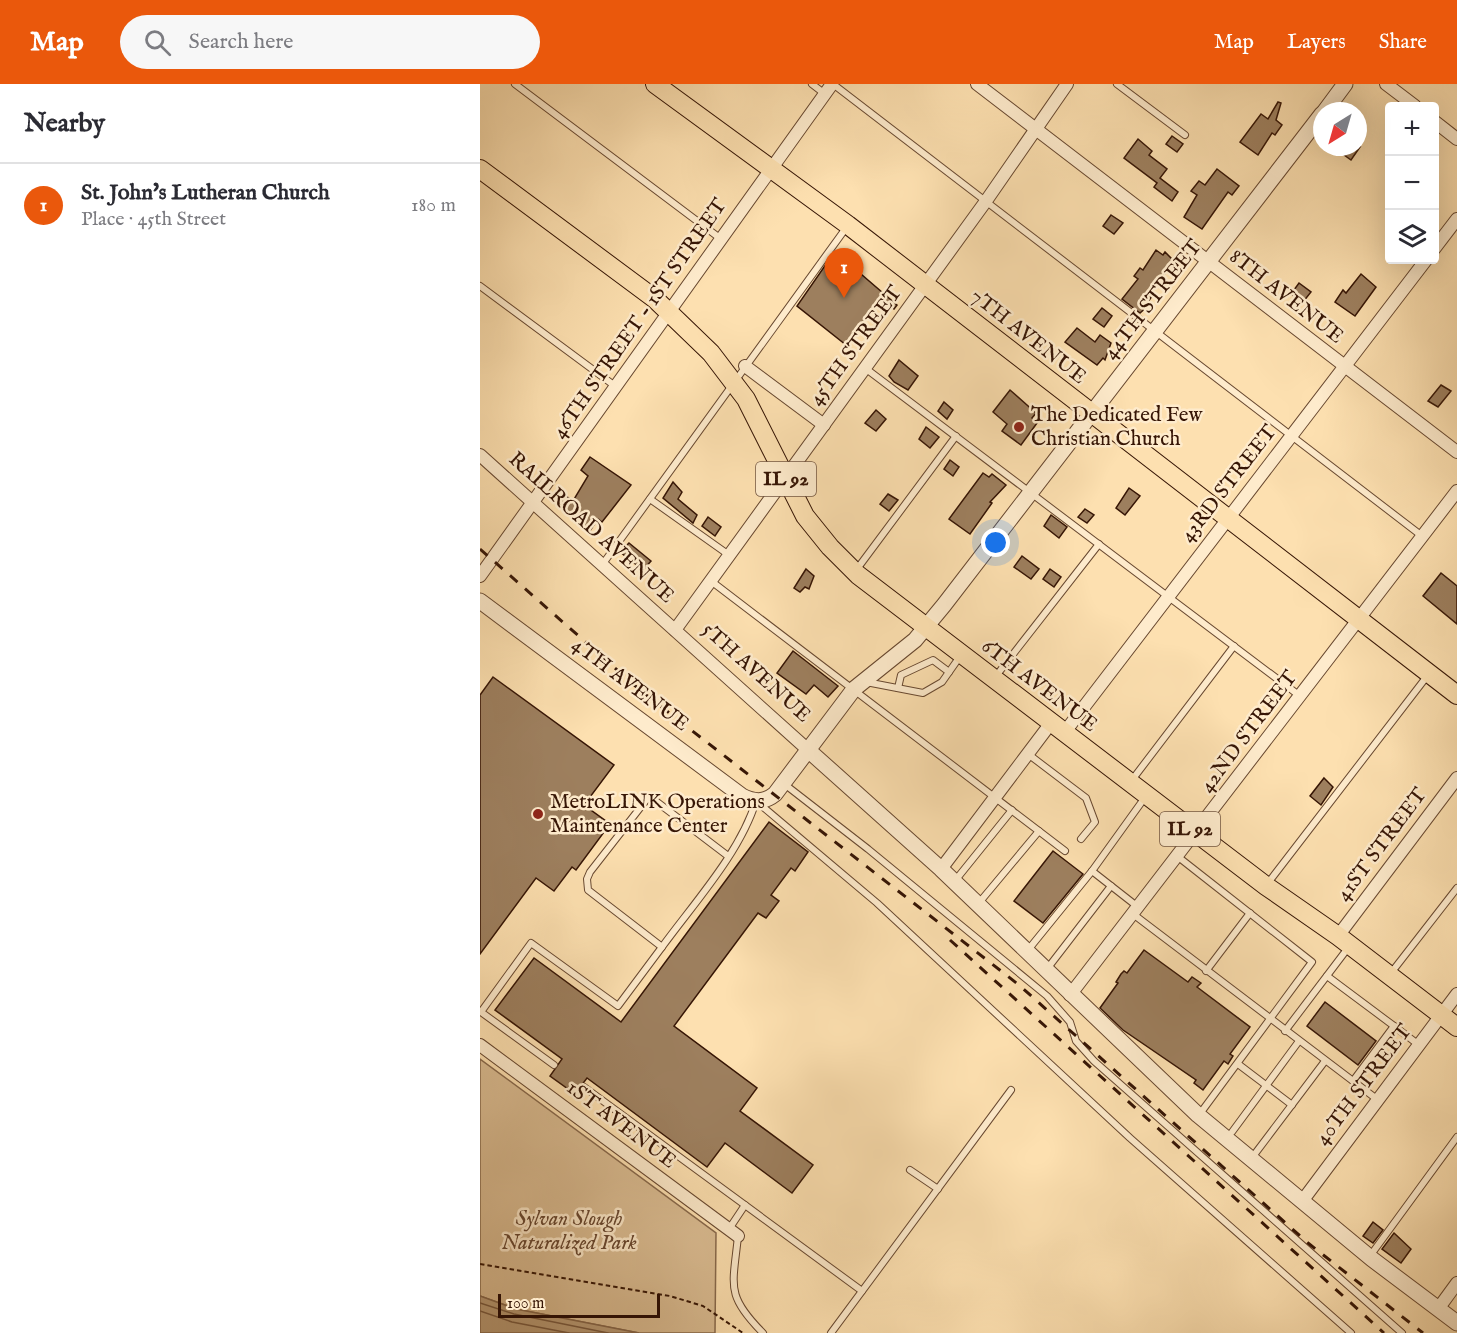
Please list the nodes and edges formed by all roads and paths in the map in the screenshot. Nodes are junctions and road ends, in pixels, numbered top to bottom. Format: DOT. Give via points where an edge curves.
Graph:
graph roads {
  1 [pos="515,84"];
  2 [pos="655,84"];
  3 [pos="812,84"];
  4 [pos="977,84"];
  5 [pos="1067,84"];
  6 [pos="1117,84"];
  7 [pos="1345,84"];
  8 [pos="1386,84"];
  9 [pos="830,87"];
  10 [pos="1331,102"];
  11 [pos="1410,102"];
  12 [pos="1439,125"];
  13 [pos="1313,126"];
  14 [pos="1035,129"];
  15 [pos="1185,135"];
  16 [pos="1457,139"];
  17 [pos="772,168"];
  18 [pos="480,169"];
  19 [pos="986,201"];
  20 [pos="1457,219"];
  21 [pos="848,225"];
  22 [pos="721,239"];
  23 [pos="1439,242"];
  24 [pos="1210,261"];
  25 [pos="1423,264"];
  26 [pos="925,285"];
  27 [pos="480,286"];
  28 [pos="668,313"];
  29 [pos="1155,332"];
  30 [pos="745,366"];
  31 [pos="865,368"];
  32 [pos="1344,368"];
  33 [pos="734,381"];
  34 [pos="615,386"];
  35 [pos="1092,414"];
  36 [pos="824,425"];
  37 [pos="1291,435"];
  38 [pos="956,436"];
  39 [pos="1457,452"];
  40 [pos="480,455"];
  41 [pos="785,479"];
  42 [pos="1457,491"];
  43 [pos="1030,492"];
  44 [pos="650,500"];
  45 [pos="534,503"];
  46 [pos="1227,518"];
  47 [pos="1422,537"];
  48 [pos="1100,544"];
  49 [pos="729,556"];
  50 [pos="602,565"];
  51 [pos="855,572"];
  52 [pos="480,576"];
  53 [pos="711,581"];
  54 [pos="1168,595"];
  55 [pos="480,601"];
  56 [pos="1358,619"];
  57 [pos="925,628"];
  58 [pos="675,630"];
  59 [pos="1234,646"];
  60 [pos="962,655"];
  61 [pos="895,656"];
  62 [pos="949,672"];
  63 [pos="1429,673"];
  64 [pos="901,675"];
  65 [pos="994,679"];
  66 [pos="859,685"];
  67 [pos="898,688"];
  68 [pos="1457,695"];
  69 [pos="1301,696"];
  70 [pos="1058,728"];
  71 [pos="807,749"];
  72 [pos="1028,754"];
  73 [pos="1457,778"];
  74 [pos="783,783"];
  75 [pos="1130,783"];
  76 [pos="1147,795"];
  77 [pos="995,797"];
  78 [pos="756,801"];
  79 [pos="1012,810"];
  80 [pos="1039,831"];
  81 [pos="1196,833"];
  82 [pos="1081,839"];
  83 [pos="1065,851"];
  84 [pos="728,856"];
  85 [pos="1177,856"];
  86 [pos="940,869"];
  87 [pos="1092,871"];
  88 [pos="954,882"];
  89 [pos="1112,886"];
  90 [pos="1266,886"];
  91 [pos="1457,888"];
  92 [pos="977,905"];
  93 [pos="1135,911"];
  94 [pos="1250,913"];
  95 [pos="1344,941"];
  96 [pos="662,947"];
  97 [pos="1026,952"];
  98 [pos="1206,970"];
  99 [pos="1046,971"];
  100 [pos="1327,976"];
  101 [pos="1389,976"];
  102 [pos="1457,994"];
  103 [pos="1070,995"];
  104 [pos="1441,1015"];
  105 [pos="1270,1020"];
  106 [pos="1394,1026"];
  107 [pos="1457,1027"];
  108 [pos="1285,1031"];
  109 [pos="1299,1041"];
  110 [pos="480,1045"];
  111 [pos="1419,1045"];
  112 [pos="1325,1061"];
  113 [pos="1238,1064"];
  114 [pos="554,1065"];
  115 [pos="1353,1081"];
  116 [pos="1266,1085"];
  117 [pos="584,1087"];
  118 [pos="1011,1090"];
  119 [pos="1378,1100"];
  120 [pos="1292,1105"];
  121 [pos="1198,1115"];
  122 [pos="1232,1132"];
  123 [pos="1457,1137"];
  124 [pos="1250,1160"];
  125 [pos="910,1170"];
  126 [pos="938,1189"];
  127 [pos="1303,1200"];
  128 [pos="745,1205"];
  129 [pos="733,1233"];
  130 [pos="1369,1256"];
  131 [pos="480,1264"];
  132 [pos="1457,1283"];
  133 [pos="862,1291"];
  134 [pos="1438,1309"];
  135 [pos="1457,1323"];
  136 [pos="743,1333"];
  137 [pos="763,1333"];
  138 [pos="831,1333"];
  139 [pos="1351,1333"];
  140 [pos="1401,1333"];
  1 -- 22 [label="lane"];
  2 -- 17 [label="main road"];
  3 -- 9 [label="lane"];
  4 -- 14 [label="street, 8TH AVENUE"];
  5 -- 14 [label="street, 45TH STREET"];
  6 -- 15 [label="lane"];
  7 -- 10 [label="street, 44TH STREET"];
  8 -- 11 [label="street"];
  9 -- 17 [label="street, 46TH STREET - 1ST STREET"];
  9 -- 19 [label="lane"];
  12 -- 16 [label="street"];
  13 -- 24 [label="street, 44TH STREET"];
  14 -- 19 [label="street, 45TH STREET"];
  14 -- 24 [label="street, 8TH AVENUE"];
  17 -- 21 [label="main road, 7TH AVENUE"];
  17 -- 22 [label="street, 46TH STREET - 1ST STREET"];
  18 -- 28 [label="main road, IL 92" via="655,299"];
  19 -- 26 [label="street, 45TH STREET"];
  19 -- 29 [label="lane"];
  20 -- 23 [label="street"];
  21 -- 26 [label="main road, 7TH AVENUE"];
  21 -- 30 [label="lane"];
  22 -- 28 [label="street, 46TH STREET - 1ST STREET"];
  24 -- 29 [label="street, 44TH STREET"];
  24 -- 32 [label="street, 8TH AVENUE"];
  25 -- 32 [label="street, 43RD STREET"];
  26 -- 31 [label="street, 45TH STREET"];
  26 -- 35 [label="main road, 7TH AVENUE"];
  27 -- 34 [label="lane"];
  28 -- 33 [label="main road, 6TH AVENUE / IL 92"];
  28 -- 34 [label="street, 46TH STREET - 1ST STREET"];
  29 -- 35 [label="street, 44TH STREET"];
  29 -- 37 [label="lane"];
  30 -- 33 [label="lane"];
  30 -- 36 [label="street"];
  31 -- 36 [label="street, 45TH STREET"];
  31 -- 38 [label="lane"];
  32 -- 37 [label="street, 43RD STREET"];
  32 -- 39 [label="street, 8TH AVENUE"];
  33 -- 41 [label="main road, 6TH AVENUE / IL 92" via="756,416"];
  33 -- 44 [label="lane"];
  34 -- 45 [label="street, 46TH STREET - 1ST STREET"];
  35 -- 43 [label="street, 44TH STREET"];
  35 -- 46 [label="main road, 7TH AVENUE"];
  36 -- 41 [label="street, 45TH STREET"];
  37 -- 46 [label="street, 43RD STREET"];
  37 -- 47 [label="lane"];
  38 -- 43 [label="lane"];
  38 -- 51 [label="lane"];
  40 -- 45 [label="street, RAILROAD AVENUE"];
  41 -- 49 [label="street, 45TH STREET"];
  41 -- 51 [label="main road, 6TH AVENUE / IL 92" via="805,516"];
  42 -- 47 [label="street, 42ND STREET"];
  43 -- 48 [label="lane"];
  43 -- 57 [label="street, 44TH STREET"];
  44 -- 49 [label="lane"];
  44 -- 50 [label="lane"];
  45 -- 50 [label="street, RAILROAD AVENUE"];
  45 -- 52 [label="street, 46TH STREET - 1ST STREET"];
  46 -- 54 [label="street, 43RD STREET"];
  46 -- 56 [label="main road, 7TH AVENUE"];
  47 -- 56 [label="street, 42ND STREET"];
  48 -- 54 [label="lane"];
  48 -- 65 [label="lane"];
  49 -- 53 [label="street, 45TH STREET"];
  50 -- 58 [label="street, RAILROAD AVENUE"];
  51 -- 57 [label="main road, 6TH AVENUE / IL 92"];
  53 -- 58 [label="street, 45TH STREET"];
  53 -- 66 [label="lane"];
  54 -- 59 [label="lane"];
  54 -- 70 [label="street, 43RD STREET"];
  55 -- 78 [label="street, 4TH AVENUE" via="742,796"];
  56 -- 63 [label="main road, 7TH AVENUE"];
  56 -- 69 [label="street, 42ND STREET"];
  57 -- 60 [label="main road, 6TH AVENUE / IL 92"];
  57 -- 61 [label="street, 44TH STREET"];
  58 -- 71 [label="street, 5TH AVENUE"];
  59 -- 69 [label="lane"];
  59 -- 75 [label="lane"];
  60 -- 62 [label="lane"];
  60 -- 65 [label="main road, 6TH AVENUE / IL 92"];
  61 -- 64 [label="lane"];
  61 -- 66 [label="street, 44TH STREET"];
  62 -- 64 [label="lane" via="933,660 921,669"];
  62 -- 67 [label="lane" via="942,682 932,684 923,693"];
  63 -- 68 [label="main road, 7TH AVENUE"];
  63 -- 90 [label="lane"];
  64 -- 67 [label="lane"];
  65 -- 70 [label="main road, 6TH AVENUE / IL 92"];
  66 -- 67 [label="lane"];
  66 -- 71 [label="street, 44TH STREET"];
  66 -- 77 [label="lane"];
  69 -- 81 [label="street, 42ND STREET"];
  70 -- 72 [label="street, 43RD STREET"];
  70 -- 75 [label="main road, 6TH AVENUE / IL 92"];
  71 -- 74 [label="street, 44TH STREET"];
  71 -- 86 [label="street"];
  72 -- 77 [label="street, 43RD STREET"];
  72 -- 82 [label="lane" via="1086,798 1095,822"];
  73 -- 95 [label="street, 41ST STREET"];
  74 -- 78 [label="street, 44TH STREET" via="771,797"];
  74 -- 140 [label="lane" via="1047,996 1070,1022 1076,1041 1094,1061"];
  75 -- 76 [label="main road, 6TH AVENUE / IL 92"];
  76 -- 81 [label="main road, 6TH AVENUE / IL 92"];
  76 -- 87 [label="lane"];
  77 -- 79 [label="lane"];
  77 -- 86 [label="street, 43RD STREET"];
  78 -- 84 [label="lane" via="750,822"];
  78 -- 139 [label="lane" via="877,903 1130,1138"];
  79 -- 80 [label="lane"];
  79 -- 88 [label="lane"];
  80 -- 83 [label="lane"];
  80 -- 92 [label="lane"];
  81 -- 85 [label="street, 42ND STREET"];
  81 -- 90 [label="main road, 6TH AVENUE / IL 92"];
  84 -- 96 [label="lane"];
  84 -- 96 [label="lane" via="653,799 647,799 597,864 587,879 588,890"];
  85 -- 93 [label="street, 42ND STREET"];
  85 -- 94 [label="lane"];
  86 -- 88 [label="street"];
  87 -- 89 [label="lane"];
  87 -- 97 [label="lane"];
  88 -- 92 [label="street"];
  89 -- 93 [label="lane"];
  89 -- 99 [label="lane"];
  90 -- 95 [label="main road, 6TH AVENUE / IL 92"];
  91 -- 101 [label="lane"];
  92 -- 97 [label="street"];
  93 -- 98 [label="lane"];
  93 -- 103 [label="street, 42ND STREET"];
  94 -- 98 [label="lane"];
  94 -- 105 [label="lane" via="1312,962"];
  95 -- 100 [label="lane"];
  95 -- 101 [label="main road, 6TH AVENUE / IL 92"];
  96 -- 114 [label="lane" via="618,1006 531,944 481,1012"];
  97 -- 99 [label="street"];
  98 -- 105 [label="lane"];
  99 -- 103 [label="street"];
  100 -- 106 [label="lane"];
  100 -- 108 [label="lane"];
  101 -- 104 [label="main road, 6TH AVENUE / IL 92"];
  102 -- 104 [label="street, 40TH STREET"];
  103 -- 121 [label="street"];
  104 -- 107 [label="main road, 6TH AVENUE / IL 92"];
  104 -- 111 [label="street, 40TH STREET"];
  105 -- 108 [label="lane"];
  105 -- 113 [label="lane"];
  106 -- 111 [label="lane"];
  106 -- 115 [label="lane"];
  108 -- 109 [label="lane"];
  109 -- 112 [label="lane"];
  109 -- 116 [label="lane"];
  110 -- 129 [label="street, 1ST AVENUE"];
  111 -- 119 [label="street, 40TH STREET"];
  112 -- 115 [label="lane"];
  112 -- 120 [label="lane"];
  113 -- 116 [label="lane"];
  113 -- 121 [label="lane"];
  115 -- 119 [label="lane"];
  116 -- 120 [label="lane"];
  116 -- 122 [label="lane"];
  117 -- 128 [label="lane"];
  118 -- 126 [label="lane"];
  119 -- 127 [label="street, 40TH STREET"];
  120 -- 124 [label="lane"];
  121 -- 124 [label="street"];
  123 -- 130 [label="lane"];
  124 -- 127 [label="street"];
  125 -- 126 [label="lane"];
  126 -- 133 [label="lane"];
  127 -- 130 [label="street"];
  128 -- 129 [label="lane"];
  128 -- 133 [label="lane"];
  129 -- 137 [label="lane" via="735,1299"];
  130 -- 134 [label="street"];
  131 -- 136 [label="path" via="670,1296 703,1306"];
  132 -- 134 [label="street"];
  133 -- 138 [label="lane"];
  134 -- 135 [label="street"];
}
